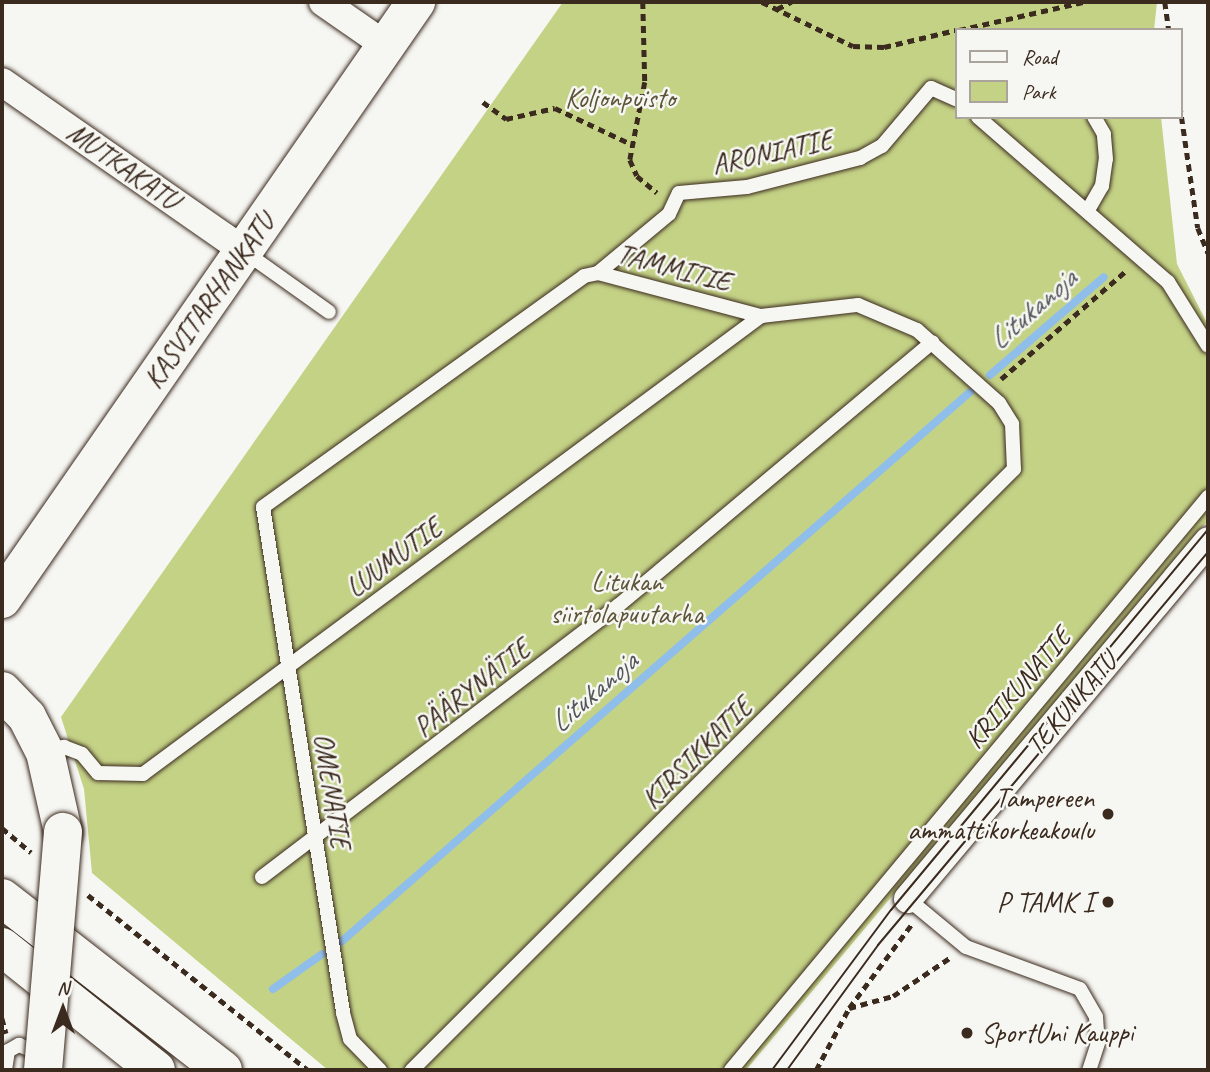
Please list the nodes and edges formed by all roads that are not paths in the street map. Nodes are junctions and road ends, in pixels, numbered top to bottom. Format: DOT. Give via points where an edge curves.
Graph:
graph roads {
  1 [pos="323,2"];
  2 [pos="416,2"];
  3 [pos="385,45"];
  4 [pos="2,82"];
  5 [pos="954,98"];
  6 [pos="980,119"];
  7 [pos="1095,119"];
  8 [pos="1088,210"];
  9 [pos="244,251"];
  10 [pos="598,273"];
  11 [pos="329,312"];
  12 [pos="761,316"];
  13 [pos="932,342"];
  14 [pos="1208,346"];
  15 [pos="1014,469"];
  16 [pos="1208,498"];
  17 [pos="263,507"];
  18 [pos="1208,541"];
  19 [pos="2,599"];
  20 [pos="287,668"];
  21 [pos="2,691"];
  22 [pos="45,752"];
  23 [pos="316,839"];
  24 [pos="262,877"];
  25 [pos="2,898"];
  26 [pos="914,906"];
  27 [pos="2,947"];
  28 [pos="5,1070"];
  29 [pos="43,1070"];
  30 [pos="58,1070"];
  31 [pos="156,1070"];
  32 [pos="223,1070"];
  33 [pos="380,1070"];
  34 [pos="412,1070"];
  35 [pos="731,1070"];
  36 [pos="1089,1070"];
  1 -- 3 [label="street"];
  2 -- 3 [label="main road, KASVITARHANKATU"];
  3 -- 9 [label="main road, KASVITARHANKATU"];
  4 -- 9 [label="street, MUTKAKATU"];
  5 -- 10 [label="lane, ARONIATIE" via="931,88 882,146 860,158 747,187 690,190 675,199 669,214"];
  6 -- 8 [label="lane"];
  7 -- 8 [label="lane" via="1104,134 1106,159 1102,186"];
  8 -- 14 [label="lane" via="1188,307"];
  9 -- 11 [label="lane"];
  9 -- 19 [label="main road, KASVITARHANKATU"];
  10 -- 12 [label="lane, TAMMITIE"];
  10 -- 17 [label="lane, TAMMITIE" via="584,276"];
  12 -- 13 [label="lane, TAMMITIE" via="858,305 886,313"];
  12 -- 20 [label="lane, LUUMUTIE"];
  13 -- 15 [label="lane, TAMMITIE" via="987,391 1012,424"];
  13 -- 23 [label="lane, PÄÄRYNÄTIE" via="619,605"];
  15 -- 34 [label="lane, KIRSIKKATIE"];
  16 -- 35 [label="lane, KRIIKUNATIE"];
  17 -- 20 [label="lane, OMENATIE"];
  18 -- 26 [label="street, TEKUNKATU"];
  20 -- 22 [label="lane, LUUMUTIE" via="143,774 98,773 82,754 64,747"];
  20 -- 23 [label="lane, OMENATIE"];
  21 -- 22 [label="main road" via="27,717"];
  22 -- 29 [label="main road, bridge" via="50,844"];
  23 -- 24 [label="lane, PÄÄRYNÄTIE"];
  23 -- 33 [label="lane, OMENATIE" via="350,1039"];
  25 -- 32 [label="main road"];
  26 -- 36 [label="lane" via="966,947 1080,989 1096,1017 1098,1043"];
  27 -- 31 [label="main road"];
  28 -- 30 [label="lane" via="8,1051 19,1045 41,1053"];
}
